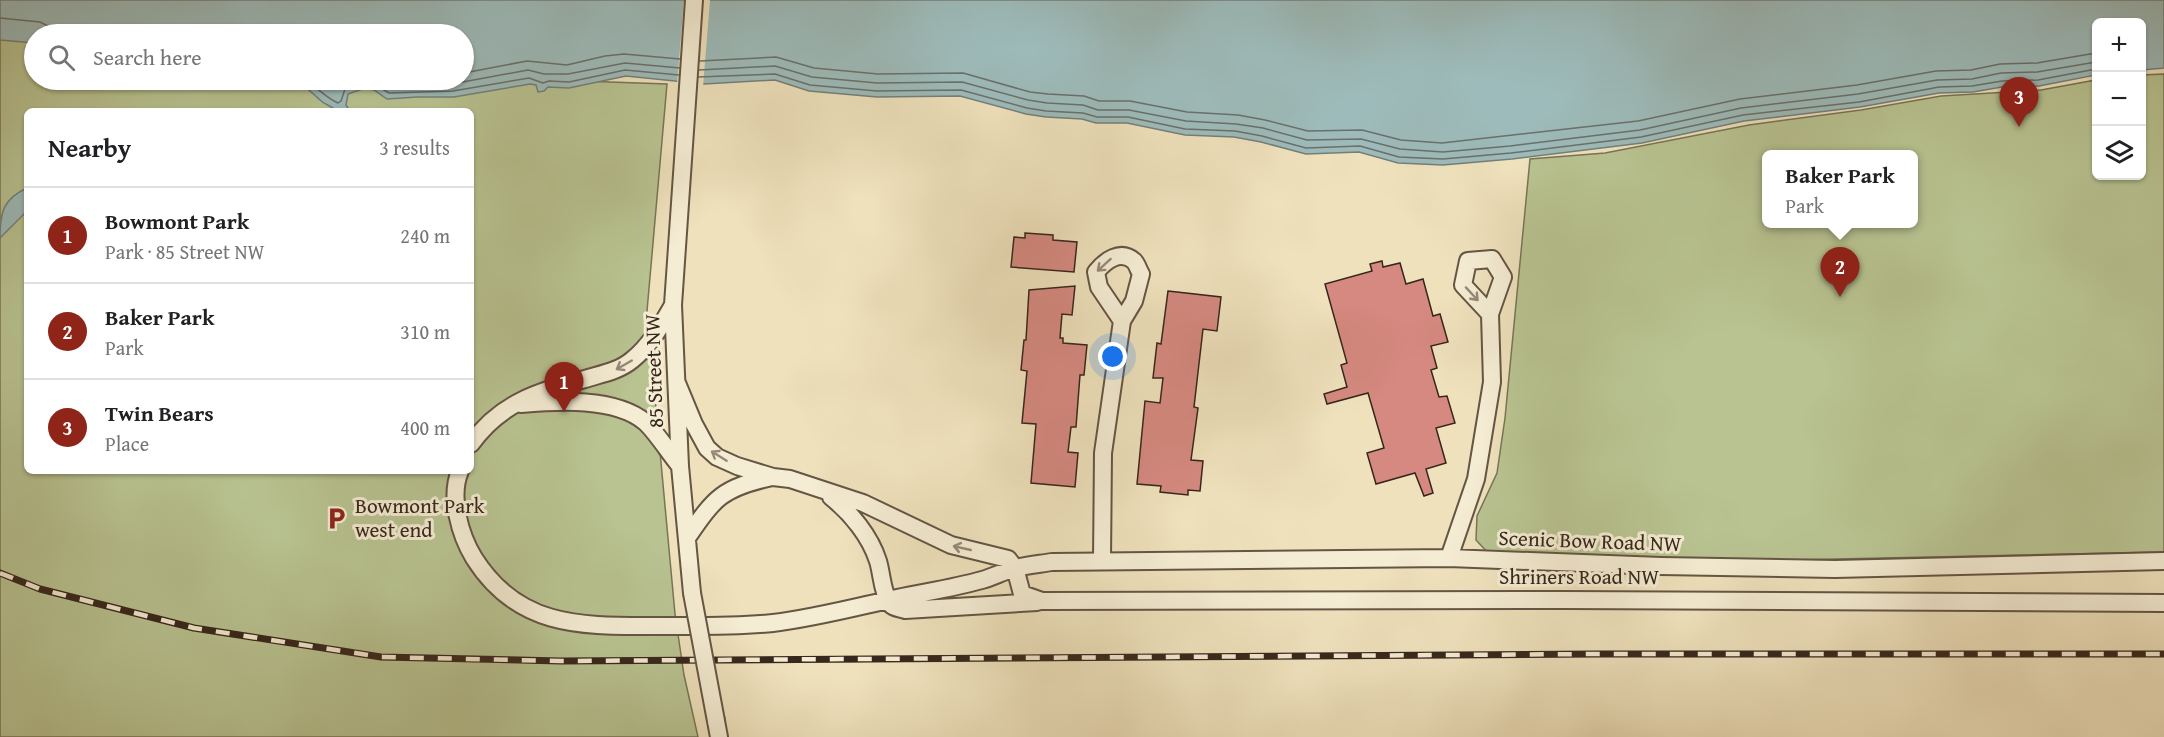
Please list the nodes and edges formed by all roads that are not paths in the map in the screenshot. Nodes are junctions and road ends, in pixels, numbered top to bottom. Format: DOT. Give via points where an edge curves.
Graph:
graph roads {
  1 [pos="694,0"];
  2 [pos="673,304"];
  3 [pos="1490,314"];
  4 [pos="1122,321"];
  5 [pos="676,383"];
  6 [pos="514,405"];
  7 [pos="474,440"];
  8 [pos="680,466"];
  9 [pos="459,474"];
  10 [pos="772,477"];
  11 [pos="823,491"];
  12 [pos="687,538"];
  13 [pos="1449,558"];
  14 [pos="1102,561"];
  15 [pos="2164,561"];
  16 [pos="1015,568"];
  17 [pos="887,601"];
  18 [pos="1042,602"];
  19 [pos="2164,603"];
  20 [pos="717,729"];
  1 -- 2 [label="street, 85 Street NW"];
  2 -- 5 [label="street, 85 Street NW"];
  2 -- 6 [label="street, one-way" via="652,339 632,360 615,370 538,392"];
  3 -- 13 [label="street" via="1492,382 1476,479"];
  4 -- 14 [label="street" via="1102,453"];
  5 -- 8 [label="street, 85 Street NW"];
  10 -- 5 [label="street, one-way" via="737,466 707,448"];
  6 -- 7 [label="street" via="486,424"];
  6 -- 8 [label="street" via="574,402 620,408 645,422"];
  8 -- 12 [label="street, 85 Street NW"];
  9 -- 17 [label="street, Scenic Bow Road NW" via="457,510 470,552 495,586 529,611 550,619 583,624 726,626 774,623"];
  10 -- 11 [label="street"];
  10 -- 12 [label="street" via="723,494 712,502"];
  16 -- 11 [label="street, one-way" via="1008,559 951,545 862,503"];
  11 -- 17 [label="street" via="847,510 865,534 878,559"];
  12 -- 20 [label="street, 85 Street NW, bridge" via="692,593"];
  13 -- 14 [label="street, Scenic Bow Road NW"];
  13 -- 15 [label="street, Scenic Bow Road NW" via="1835,569"];
  14 -- 16 [label="street, Scenic Bow Road NW" via="1052,562"];
  16 -- 17 [label="street, Scenic Bow Road NW" via="981,580"];
  16 -- 18 [label="street" via="1022,594"];
  17 -- 18 [label="street, Shriners Road NW" via="892,607 905,610"];
  18 -- 19 [label="street, Shriners Road NW"];
}
